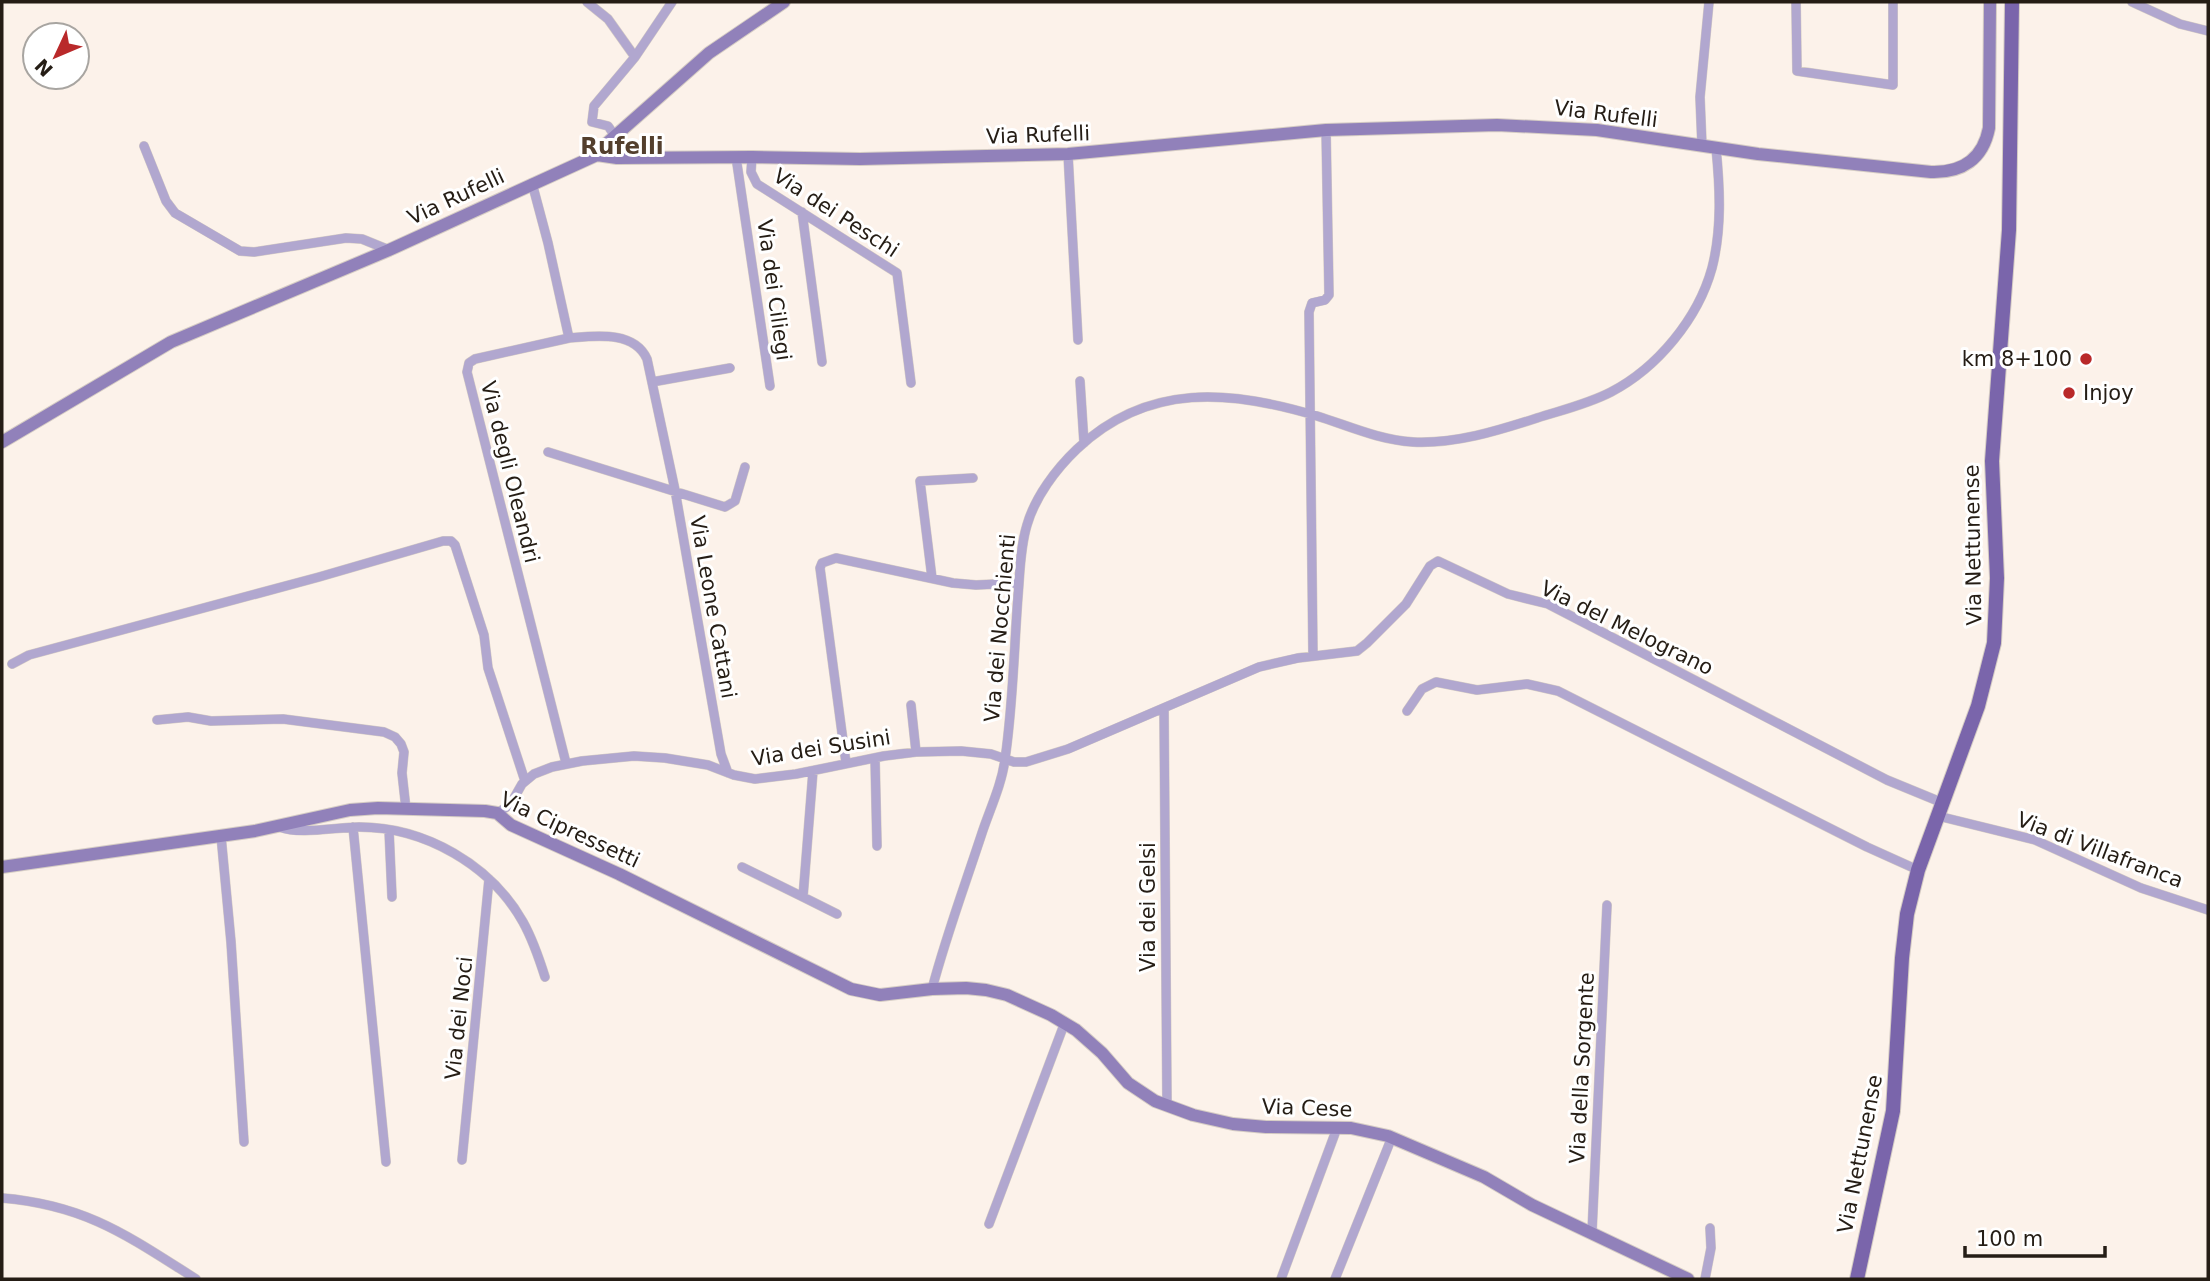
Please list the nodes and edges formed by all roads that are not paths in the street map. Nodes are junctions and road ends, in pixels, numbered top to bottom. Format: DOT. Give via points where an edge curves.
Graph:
graph roads {
  1 [pos="587,2"];
  2 [pos="672,2"];
  3 [pos="784,2"];
  4 [pos="1709,2"];
  5 [pos="1796,2"];
  6 [pos="1893,2"];
  7 [pos="1990,2"];
  8 [pos="2012,2"];
  9 [pos="2132,2"];
  10 [pos="2208,31"];
  11 [pos="635,57"];
  12 [pos="1326,130"];
  13 [pos="615,136"];
  14 [pos="144,146"];
  15 [pos="1702,146"];
  16 [pos="1716,148"];
  17 [pos="1068,154"];
  18 [pos="597,155"];
  19 [pos="736,157"];
  20 [pos="752,157"];
  21 [pos="532,183"];
  22 [pos="802,212"];
  23 [pos="389,250"];
  24 [pos="569,338"];
  25 [pos="1078,341"];
  26 [pos="822,362"];
  27 [pos="730,368"];
  28 [pos="653,382"];
  29 [pos="1080,382"];
  30 [pos="911,383"];
  31 [pos="770,386"];
  32 [pos="1308,414"];
  33 [pos="2,442"];
  34 [pos="1084,443"];
  35 [pos="548,452"];
  36 [pos="745,467"];
  37 [pos="973,478"];
  38 [pos="675,490"];
  39 [pos="932,578"];
  40 [pos="1019,583"];
  41 [pos="1313,656"];
  42 [pos="12,664"];
  43 [pos="911,705"];
  44 [pos="1164,708"];
  45 [pos="1407,711"];
  46 [pos="157,720"];
  47 [pos="717,731"];
  48 [pos="916,752"];
  49 [pos="875,758"];
  50 [pos="1005,759"];
  51 [pos="566,763"];
  52 [pos="846,763"];
  53 [pos="711,765"];
  54 [pos="813,771"];
  55 [pos="728,773"];
  56 [pos="525,781"];
  57 [pos="406,809"];
  58 [pos="1941,809"];
  59 [pos="497,813"];
  60 [pos="278,826"];
  61 [pos="353,827"];
  62 [pos="389,830"];
  63 [pos="221,836"];
  64 [pos="877,846"];
  65 [pos="742,866"];
  66 [pos="2,867"];
  67 [pos="1918,870"];
  68 [pos="489,879"];
  69 [pos="392,897"];
  70 [pos="803,897"];
  71 [pos="1607,905"];
  72 [pos="2208,910"];
  73 [pos="836,914"];
  74 [pos="545,977"];
  75 [pos="932,989"];
  76 [pos="1065,1022"];
  77 [pos="1167,1106"];
  78 [pos="1337,1128"];
  79 [pos="1392,1137"];
  80 [pos="244,1142"];
  81 [pos="462,1160"];
  82 [pos="386,1162"];
  83 [pos="2,1198"];
  84 [pos="989,1224"];
  85 [pos="1710,1228"];
  86 [pos="1592,1233"];
  87 [pos="196,1279"];
  88 [pos="1281,1279"];
  89 [pos="1335,1279"];
  90 [pos="1688,1279"];
  91 [pos="1705,1279"];
  92 [pos="1857,1279"];
  1 -- 11 [label="street" via="608,19"];
  2 -- 11 [label="street"];
  3 -- 13 [label="street" via="700,60"];
  4 -- 15 [label="street" via="1700,97"];
  5 -- 6 [label="street" via="1797,71 1893,85"];
  7 -- 16 [label="street, Via Rufelli" via="1989,128 1981,151 1964,167 1931,172"];
  8 -- 58 [label="main road, Via Nettunense" via="2009,230 1992,470 1995,631 1981,697"];
  9 -- 10 [label="street"];
  11 -- 13 [label="street" via="592,111 592,122 608,126"];
  12 -- 15 [label="street, Via Rufelli" via="1548,126"];
  12 -- 17 [label="street, Via Rufelli"];
  12 -- 32 [label="street" via="1329,293 1309,310"];
  13 -- 18 [label="street"];
  14 -- 23 [label="street" via="171,208 240,251 346,238"];
  15 -- 16 [label="street, Via Rufelli"];
  16 -- 32 [label="street, Via dei Nocchienti" via="1719,211 1710,275 1669,345 1626,382 1592,400 1526,422 1443,441 1384,438"];
  17 -- 20 [label="street, Via Rufelli"];
  17 -- 25 [label="street"];
  18 -- 19 [label="street, Via Rufelli"];
  18 -- 21 [label="street, Via Rufelli"];
  19 -- 20 [label="street, Via Rufelli"];
  19 -- 31 [label="street, Via dei Ciliegi"];
  20 -- 22 [label="street, Via dei Peschi" via="751,172 757,184"];
  21 -- 23 [label="street, Via Rufelli"];
  21 -- 24 [label="street"];
  22 -- 26 [label="street"];
  22 -- 30 [label="street, Via dei Peschi" via="897,273"];
  23 -- 33 [label="street, Via Rufelli" via="171,342"];
  24 -- 28 [label="street, Via Leone Cattani" via="612,337 636,344 646,356"];
  24 -- 51 [label="street, Via degli Oleandri" via="475,359 467,368"];
  27 -- 28 [label="street"];
  28 -- 38 [label="street, Via Leone Cattani"];
  29 -- 34 [label="street"];
  32 -- 34 [label="street, Via dei Nocchienti" via="1241,399 1183,397 1134,412"];
  32 -- 41 [label="street"];
  34 -- 40 [label="street, Via dei Nocchienti" via="1059,469 1033,510"];
  35 -- 38 [label="street, Via Leone Cattani"];
  36 -- 38 [label="street, Via Leone Cattani" via="736,499 728,506"];
  37 -- 39 [label="street" via="920,481"];
  38 -- 47 [label="street, Via Leone Cattani"];
  39 -- 40 [label="street" via="976,585"];
  39 -- 52 [label="street" via="836,558 821,565"];
  40 -- 50 [label="street, Via dei Nocchienti"];
  41 -- 44 [label="street, Via del Melograno" via="1259,667"];
  41 -- 58 [label="street, Via del Melograno" via="1363,647 1409,600 1430,566 1441,561 1504,592 1548,604"];
  42 -- 56 [label="street" via="29,655 451,541 484,635 488,668"];
  43 -- 48 [label="street"];
  44 -- 50 [label="street, Via del Melograno" via="1037,760"];
  44 -- 77 [label="street, Via dei Gelsi"];
  45 -- 67 [label="street" via="1422,689 1436,682 1477,690 1527,684 1558,691"];
  46 -- 57 [label="street" via="283,719 384,732 395,737 404,752"];
  47 -- 53 [label="street, Via Leone Cattani"];
  47 -- 55 [label="street, Via Leone Cattani"];
  48 -- 49 [label="street, Via dei Susini"];
  48 -- 50 [label="street, Via dei Susini" via="955,751"];
  49 -- 52 [label="street, Via dei Susini"];
  49 -- 64 [label="street"];
  50 -- 75 [label="street, Via dei Nocchienti"];
  51 -- 53 [label="street, Via dei Susini" via="642,756"];
  51 -- 56 [label="street, Via dei Susini"];
  52 -- 54 [label="street, Via dei Susini"];
  53 -- 55 [label="street, Via dei Susini"];
  54 -- 55 [label="street, Via dei Susini" via="761,778"];
  54 -- 70 [label="street"];
  56 -- 59 [label="street, Via dei Susini" via="510,805"];
  57 -- 59 [label="street, Via Cipressetti"];
  57 -- 60 [label="street, Via Cipressetti" via="350,810"];
  58 -- 67 [label="main road, Via Nettunense"];
  58 -- 72 [label="street, Via di Villafranca" via="2035,840 2141,888"];
  59 -- 75 [label="street, Via Cipressetti" via="511,825 846,987 880,995"];
  60 -- 61 [label="street" via="288,830"];
  60 -- 63 [label="street, Via Cipressetti"];
  61 -- 62 [label="street"];
  61 -- 82 [label="street"];
  62 -- 68 [label="street" via="445,848"];
  62 -- 69 [label="street"];
  63 -- 66 [label="street, Via Cipressetti"];
  63 -- 80 [label="street"];
  65 -- 70 [label="street"];
  67 -- 92 [label="main road, Via Nettunense" via="1904,939 1893,1111"];
  68 -- 74 [label="street" via="525,925"];
  68 -- 81 [label="street, Via dei Noci"];
  70 -- 73 [label="street"];
  71 -- 86 [label="street, Via della Sorgente"];
  75 -- 76 [label="street, Via Cese" via="995,992"];
  76 -- 77 [label="street, Via Cese" via="1093,1044 1134,1089"];
  76 -- 84 [label="street"];
  77 -- 78 [label="street, Via Cese" via="1233,1124"];
  78 -- 79 [label="street, Via Cese"];
  78 -- 88 [label="street"];
  79 -- 86 [label="street, Via Cese" via="1478,1174"];
  79 -- 89 [label="street"];
  83 -- 87 [label="street" via="45,1203 95,1219"];
  85 -- 91 [label="street"];
  86 -- 90 [label="street, Via Cese"];
}
